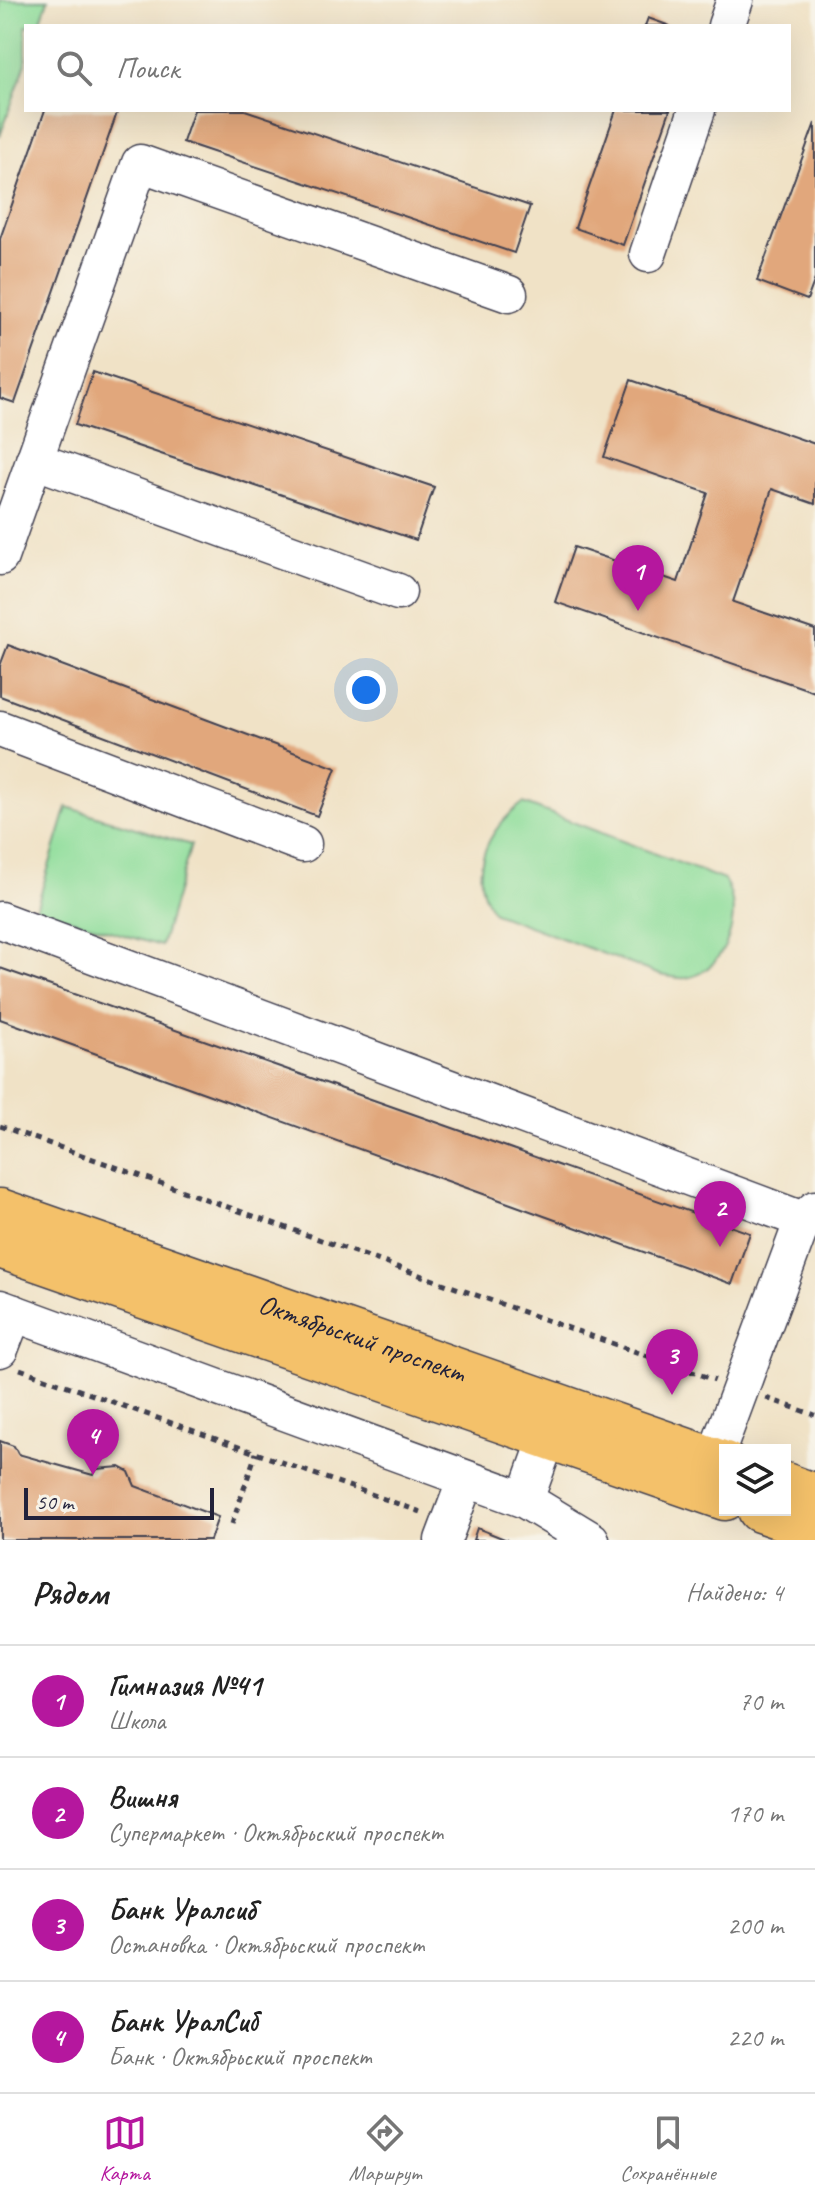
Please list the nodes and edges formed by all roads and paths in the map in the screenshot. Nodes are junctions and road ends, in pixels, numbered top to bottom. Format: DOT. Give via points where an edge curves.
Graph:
graph roads {
  1 [pos="735,0"];
  2 [pos="727,24"];
  3 [pos="696,112"];
  4 [pos="648,254"];
  5 [pos="509,294"];
  6 [pos="34,460"];
  7 [pos="0,557"];
  8 [pos="398,592"];
  9 [pos="0,729"];
  10 [pos="303,844"];
  11 [pos="0,920"];
  12 [pos="0,1126"];
  13 [pos="0,1211"];
  14 [pos="809,1214"];
  15 [pos="0,1246"];
  16 [pos="7,1310"];
  17 [pos="8,1358"];
  18 [pos="741,1389"];
  19 [pos="815,1415"];
  20 [pos="548,1436"];
  21 [pos="728,1444"];
  22 [pos="256,1453"];
  23 [pos="719,1473"];
  24 [pos="719,1474"];
  25 [pos="466,1479"];
  26 [pos="791,1487"];
  27 [pos="815,1496"];
  28 [pos="525,1500"];
  29 [pos="777,1516"];
  30 [pos="232,1524"];
  31 [pos="433,1526"];
  32 [pos="815,1529"];
  33 [pos="591,1540"];
  1 -- 2 [label="lane"];
  3 -- 4 [label="lane"];
  5 -- 6 [label="lane" via="140,163"];
  6 -- 7 [label="lane"];
  6 -- 8 [label="lane"];
  9 -- 10 [label="lane"];
  11 -- 14 [label="lane"];
  12 -- 18 [label="path"];
  13 -- 23 [label="main road, Октябрьский проспект"];
  14 -- 18 [label="lane"];
  15 -- 20 [label="main road, Октябрьский проспект"];
  16 -- 17 [label="lane"];
  16 -- 25 [label="lane"];
  17 -- 22 [label="path"];
  18 -- 19 [label="path"];
  18 -- 21 [label="lane"];
  20 -- 24 [label="main road, Октябрьский проспект"];
  20 -- 28 [label="lane"];
  22 -- 30 [label="path"];
  22 -- 31 [label="path"];
  25 -- 28 [label="lane"];
  25 -- 31 [label="lane"];
  26 -- 27 [label="main road"];
  28 -- 33 [label="lane"];
  29 -- 32 [label="main road"];
}
